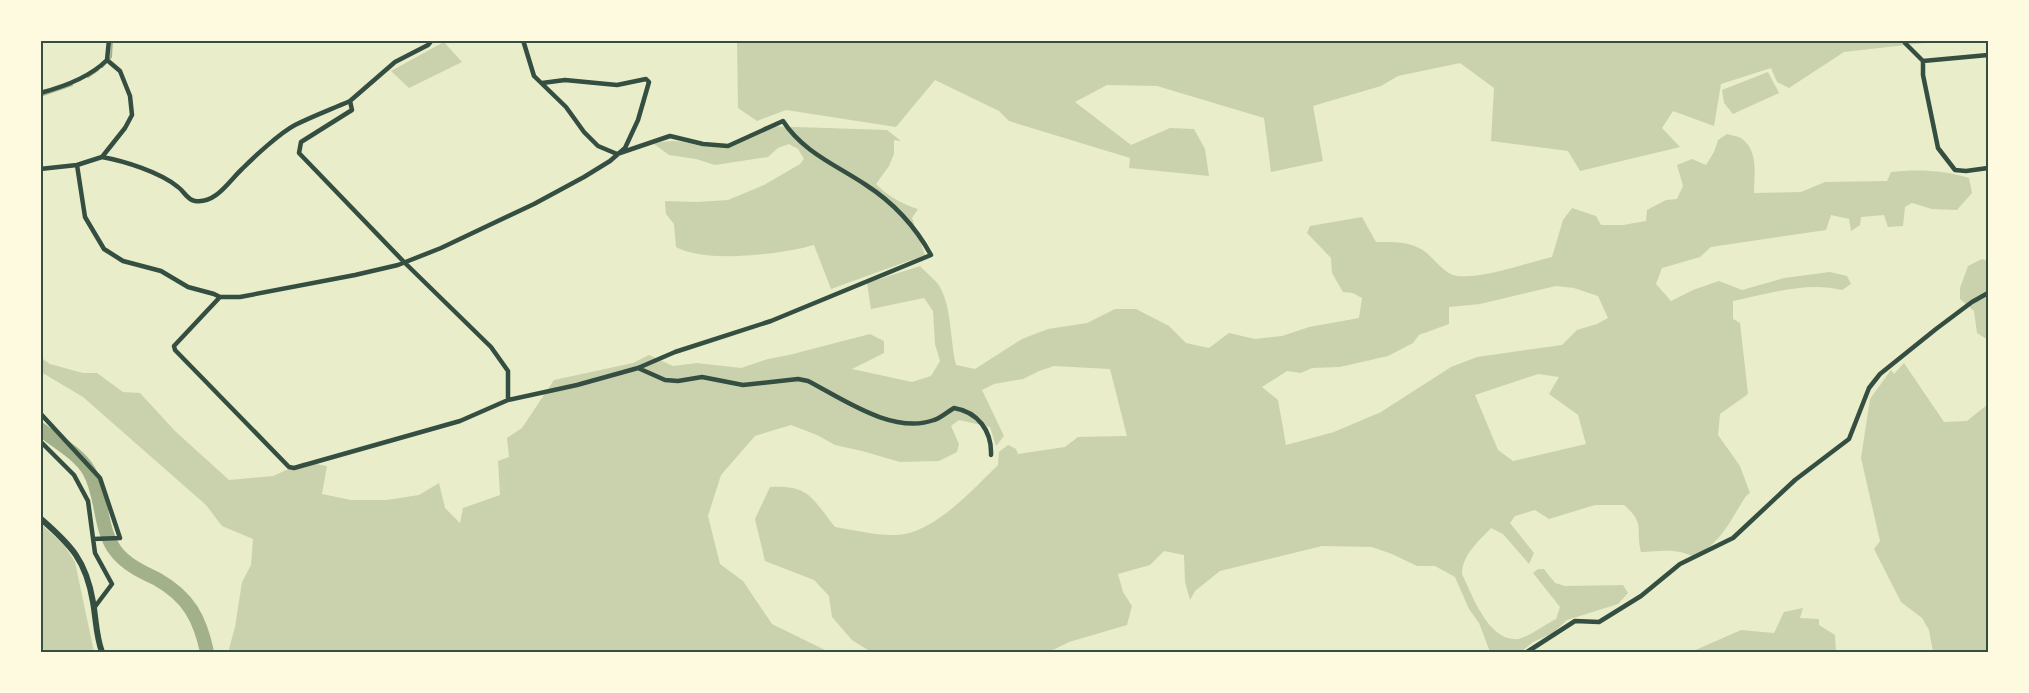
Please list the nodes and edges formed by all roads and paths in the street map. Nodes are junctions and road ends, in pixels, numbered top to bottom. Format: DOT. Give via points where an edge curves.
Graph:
graph roads {
  1 [pos="109,40"];
  2 [pos="432,40"];
  3 [pos="523,40"];
  4 [pos="1907,40"];
  5 [pos="1989,55"];
  6 [pos="107,60"];
  7 [pos="1923,61"];
  8 [pos="542,83"];
  9 [pos="40,93"];
  10 [pos="350,101"];
  11 [pos="616,154"];
  12 [pos="102,157"];
  13 [pos="76,165"];
  14 [pos="1989,168"];
  15 [pos="40,169"];
  16 [pos="404,262"];
  17 [pos="1989,293"];
  18 [pos="219,297"];
  19 [pos="638,368"];
  20 [pos="508,400"];
  21 [pos="40,413"];
  22 [pos="40,441"];
  23 [pos="991,455"];
  24 [pos="40,518"];
  25 [pos="94,539"];
  26 [pos="94,609"];
  27 [pos="102,652"];
  28 [pos="1527,652"];
  1 -- 6 [label="street"];
  2 -- 10 [label="street" via="395,62"];
  3 -- 8 [label="street" via="534,76"];
  4 -- 7 [label="street" via="1905,43"];
  5 -- 7 [label="street"];
  6 -- 9 [label="street" via="87,74"];
  6 -- 12 [label="street" via="120,71 126,84 132,116"];
  7 -- 14 [label="street" via="1938,148 1955,170"];
  8 -- 11 [label="street" via="598,146"];
  8 -- 11 [label="street" via="565,80 616,85 646,79 649,82 638,120 625,147"];
  10 -- 12 [label="street" via="293,126 222,191 205,200 193,201 155,174"];
  10 -- 16 [label="street" via="352,110 302,142 299,153"];
  11 -- 16 [label="street" via="534,204"];
  11 -- 19 [label="street" via="670,136 728,146 783,121 806,148 885,199 919,234 931,255 771,321"];
  12 -- 13 [label="street"];
  13 -- 15 [label="street"];
  13 -- 18 [label="street" via="85,218 104,249 123,261 161,270 188,286"];
  16 -- 18 [label="street" via="312,284"];
  16 -- 20 [label="street" via="498,356 508,371"];
  17 -- 28 [label="street" via="1954,315 1880,374 1869,388 1849,439 1795,480 1733,538 1680,564 1641,596 1599,622 1575,621"];
  18 -- 20 [label="street" via="174,346 175,350 289,467 460,421"];
  19 -- 20 [label="street"];
  19 -- 23 [label="street" via="665,380 678,381 702,377 743,385 808,381 892,422 936,420 954,408 967,410 989,433"];
  21 -- 25 [label="street" via="100,478 120,538"];
  22 -- 25 [label="street" via="75,475 88,501"];
  24 -- 26 [label="main road" via="64,540 84,567"];
  25 -- 26 [label="street" via="95,552 112,584"];
  26 -- 27 [label="main road"];
}
